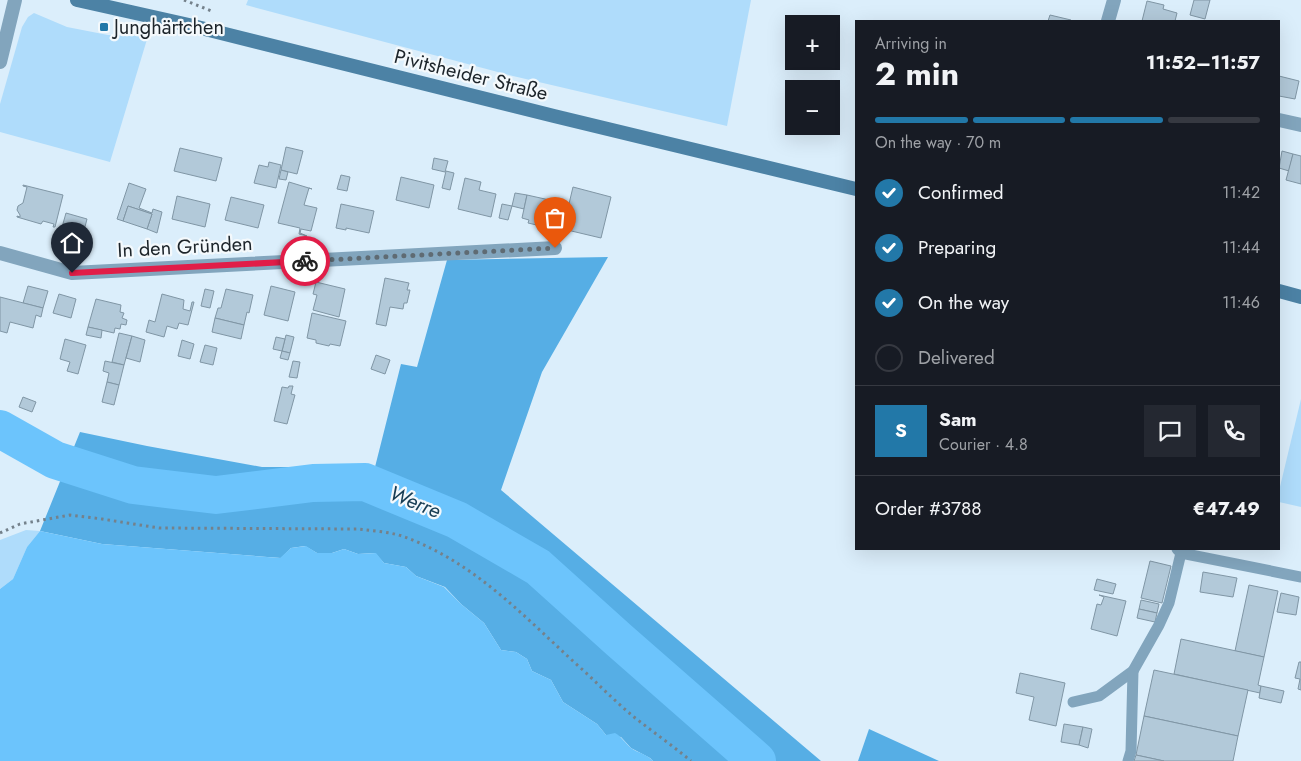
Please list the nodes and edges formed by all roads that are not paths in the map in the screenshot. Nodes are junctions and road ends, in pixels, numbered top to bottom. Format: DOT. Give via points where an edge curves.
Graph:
graph roads {
  1 [pos="15,0"];
  2 [pos="77,0"];
  3 [pos="1114,0"];
  4 [pos="1108,20"];
  5 [pos="0,62"];
  6 [pos="1280,120"];
  7 [pos="1301,125"];
  8 [pos="855,189"];
  9 [pos="555,248"];
  10 [pos="0,253"];
  11 [pos="1280,291"];
  12 [pos="1301,297"];
  13 [pos="1179,551"];
  14 [pos="1301,577"];
  15 [pos="1132,671"];
  16 [pos="1072,702"];
  17 [pos="1128,761"];
  1 -- 5 [label="street"];
  2 -- 8 [label="main road, Pivitsheider Straße"];
  3 -- 4 [label="street"];
  6 -- 7 [label="street"];
  9 -- 10 [label="street, In den Gründen" via="72,273"];
  11 -- 12 [label="main road"];
  13 -- 14 [label="lane"];
  13 -- 15 [label="lane" via="1169,603"];
  15 -- 16 [label="lane" via="1099,696"];
  15 -- 17 [label="lane"];
}
